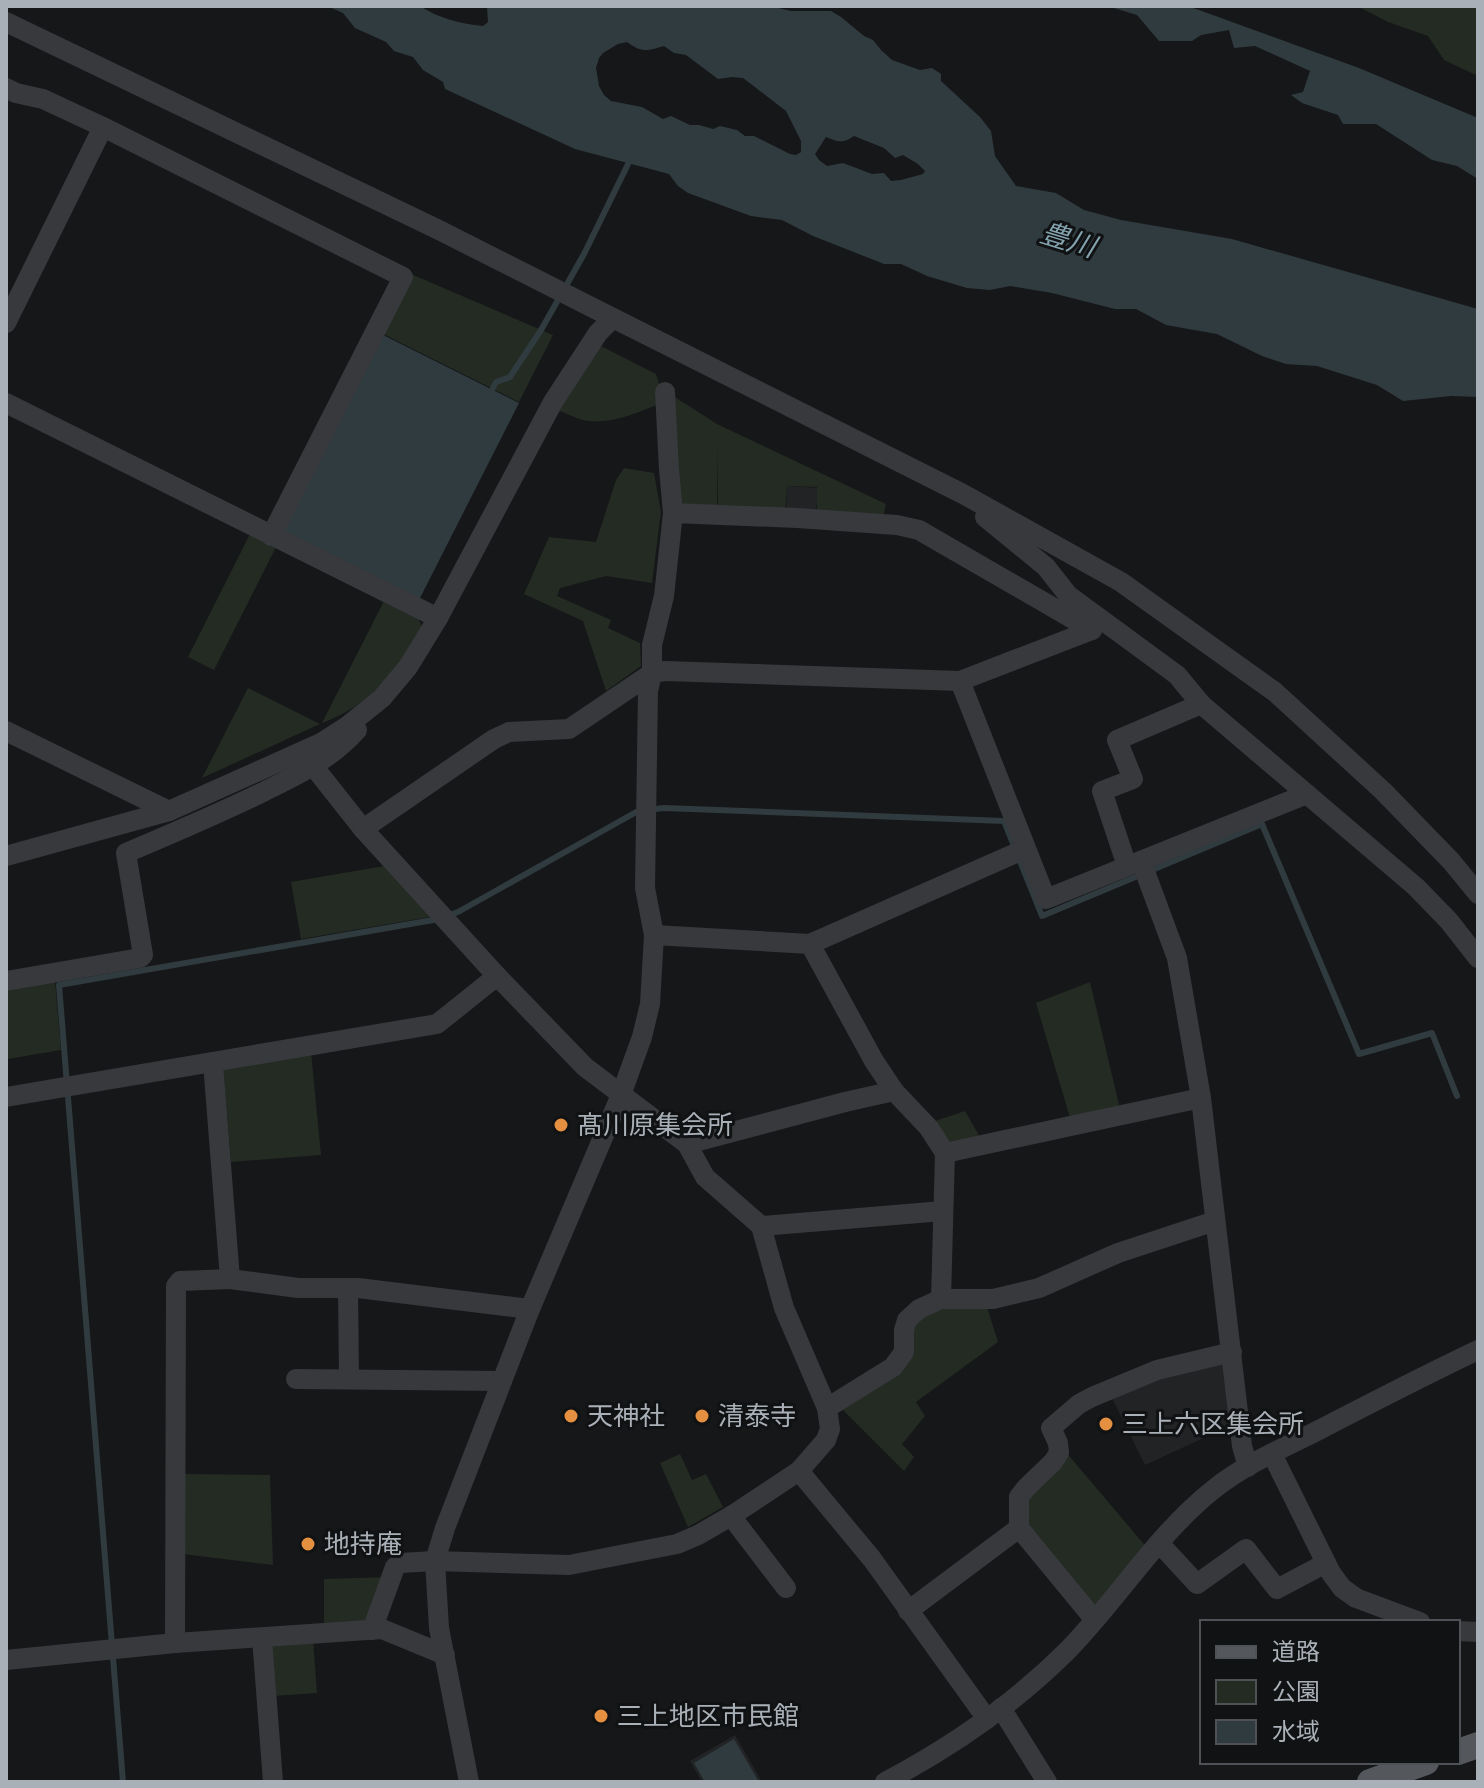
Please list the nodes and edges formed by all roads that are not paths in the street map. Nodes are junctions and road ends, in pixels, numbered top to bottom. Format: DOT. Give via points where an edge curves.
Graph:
graph roads {
  1 [pos="6,22"];
  2 [pos="6,88"];
  3 [pos="103,127"];
  4 [pos="613,318"];
  5 [pos="6,323"];
  6 [pos="665,392"];
  7 [pos="6,403"];
  8 [pos="963,494"];
  9 [pos="673,513"];
  10 [pos="271,536"];
  11 [pos="438,618"];
  12 [pos="652,673"];
  13 [pos="960,681"];
  14 [pos="382,698"];
  15 [pos="1201,704"];
  16 [pos="6,731"];
  17 [pos="314,767"];
  18 [pos="1307,794"];
  19 [pos="169,811"];
  20 [pos="363,829"];
  21 [pos="1025,849"];
  22 [pos="6,856"];
  23 [pos="1134,864"];
  24 [pos="1478,894"];
  25 [pos="654,935"];
  26 [pos="810,944"];
  27 [pos="1478,958"];
  28 [pos="497,976"];
  29 [pos="6,981"];
  30 [pos="213,1063"];
  31 [pos="894,1091"];
  32 [pos="621,1095"];
  33 [pos="6,1097"];
  34 [pos="1201,1098"];
  35 [pos="687,1144"];
  36 [pos="945,1153"];
  37 [pos="943,1211"];
  38 [pos="1215,1221"];
  39 [pos="761,1226"];
  40 [pos="230,1279"];
  41 [pos="348,1288"];
  42 [pos="941,1299"];
  43 [pos="530,1309"];
  44 [pos="1478,1350"];
  45 [pos="1232,1352"];
  46 [pos="296,1379"];
  47 [pos="349,1379"];
  48 [pos="502,1381"];
  49 [pos="827,1408"];
  50 [pos="1272,1454"];
  51 [pos="1248,1467"];
  52 [pos="799,1471"];
  53 [pos="731,1516"];
  54 [pos="1019,1528"];
  55 [pos="1160,1544"];
  56 [pos="435,1561"];
  57 [pos="1326,1563"];
  58 [pos="786,1588"];
  59 [pos="908,1611"];
  60 [pos="1094,1619"];
  61 [pos="1415,1620"];
  62 [pos="372,1630"];
  63 [pos="262,1638"];
  64 [pos="175,1643"];
  65 [pos="445,1655"];
  66 [pos="6,1660"];
  67 [pos="994,1714"];
  68 [pos="1420,1764"];
  69 [pos="273,1782"];
  70 [pos="469,1782"];
  71 [pos="885,1782"];
  72 [pos="1047,1782"];
  73 [pos="1370,1782"];
  1 -- 4 [label="street"];
  2 -- 3 [label="street"];
  3 -- 5 [label="street"];
  3 -- 10 [label="street" via="403,277"];
  4 -- 8 [label="street"];
  4 -- 11 [label="street" via="553,402"];
  6 -- 9 [label="street"];
  7 -- 10 [label="street"];
  8 -- 15 [label="street" via="1046,567 1068,595 1177,675"];
  8 -- 24 [label="street" via="1121,582 1275,692 1383,791"];
  9 -- 12 [label="street"];
  9 -- 13 [label="street" via="919,530 1092,630"];
  10 -- 11 [label="street"];
  11 -- 14 [label="street"];
  12 -- 13 [label="street"];
  12 -- 20 [label="street" via="569,729 509,732 494,739"];
  12 -- 25 [label="street" via="645,888"];
  13 -- 21 [label="street"];
  14 -- 17 [label="street" via="344,745"];
  14 -- 19 [label="street" via="321,743"];
  15 -- 18 [label="street"];
  15 -- 23 [label="street" via="1117,740 1133,779 1102,791"];
  16 -- 19 [label="street"];
  17 -- 20 [label="street"];
  17 -- 29 [label="street" via="126,853 140,958"];
  18 -- 23 [label="street"];
  18 -- 27 [label="street" via="1416,887"];
  19 -- 22 [label="street"];
  20 -- 28 [label="street"];
  21 -- 23 [label="street" via="1046,899"];
  21 -- 26 [label="street"];
  23 -- 34 [label="street" via="1177,958"];
  25 -- 26 [label="street"];
  25 -- 32 [label="street" via="650,1004"];
  26 -- 31 [label="street"];
  28 -- 30 [label="street" via="437,1024"];
  28 -- 32 [label="street" via="585,1067"];
  30 -- 33 [label="street"];
  30 -- 40 [label="street"];
  31 -- 35 [label="street"];
  31 -- 36 [label="street"];
  32 -- 35 [label="street"];
  32 -- 43 [label="street"];
  34 -- 36 [label="street"];
  34 -- 38 [label="street"];
  35 -- 39 [label="street" via="705,1177"];
  36 -- 37 [label="street"];
  37 -- 39 [label="street"];
  37 -- 42 [label="street"];
  38 -- 42 [label="street" via="1118,1253 1039,1288 993,1299"];
  38 -- 45 [label="street"];
  39 -- 49 [label="street" via="784,1308"];
  40 -- 41 [label="street"];
  40 -- 64 [label="street" via="180,1281 176,1286"];
  41 -- 43 [label="street"];
  41 -- 47 [label="street"];
  42 -- 49 [label="street" via="907,1320 904,1352 893,1367"];
  43 -- 48 [label="street"];
  44 -- 50 [label="street"];
  45 -- 51 [label="street"];
  45 -- 54 [label="street" via="1157,1370 1079,1404 1051,1428 1059,1453 1019,1497"];
  46 -- 47 [label="street"];
  47 -- 48 [label="street"];
  48 -- 56 [label="street"];
  49 -- 52 [label="street" via="826,1440"];
  50 -- 51 [label="street"];
  50 -- 57 [label="street"];
  51 -- 55 [label="street" via="1196,1504"];
  52 -- 53 [label="street"];
  52 -- 59 [label="street"];
  53 -- 56 [label="street" via="677,1544 569,1565"];
  53 -- 58 [label="street"];
  54 -- 59 [label="street"];
  54 -- 60 [label="street"];
  55 -- 57 [label="street" via="1197,1584 1246,1549 1277,1589"];
  55 -- 60 [label="street"];
  56 -- 62 [label="street" via="395,1567"];
  56 -- 65 [label="street"];
  57 -- 61 [label="street" via="1342,1588 1356,1598"];
  59 -- 67 [label="street"];
  60 -- 67 [label="street" via="1069,1649"];
  62 -- 63 [label="street"];
  62 -- 65 [label="street" via="382,1629"];
  63 -- 64 [label="street"];
  63 -- 69 [label="street"];
  64 -- 66 [label="street"];
  65 -- 70 [label="street"];
  67 -- 71 [label="street"];
  67 -- 72 [label="street"];
  68 -- 73 [label="main road"];
}
